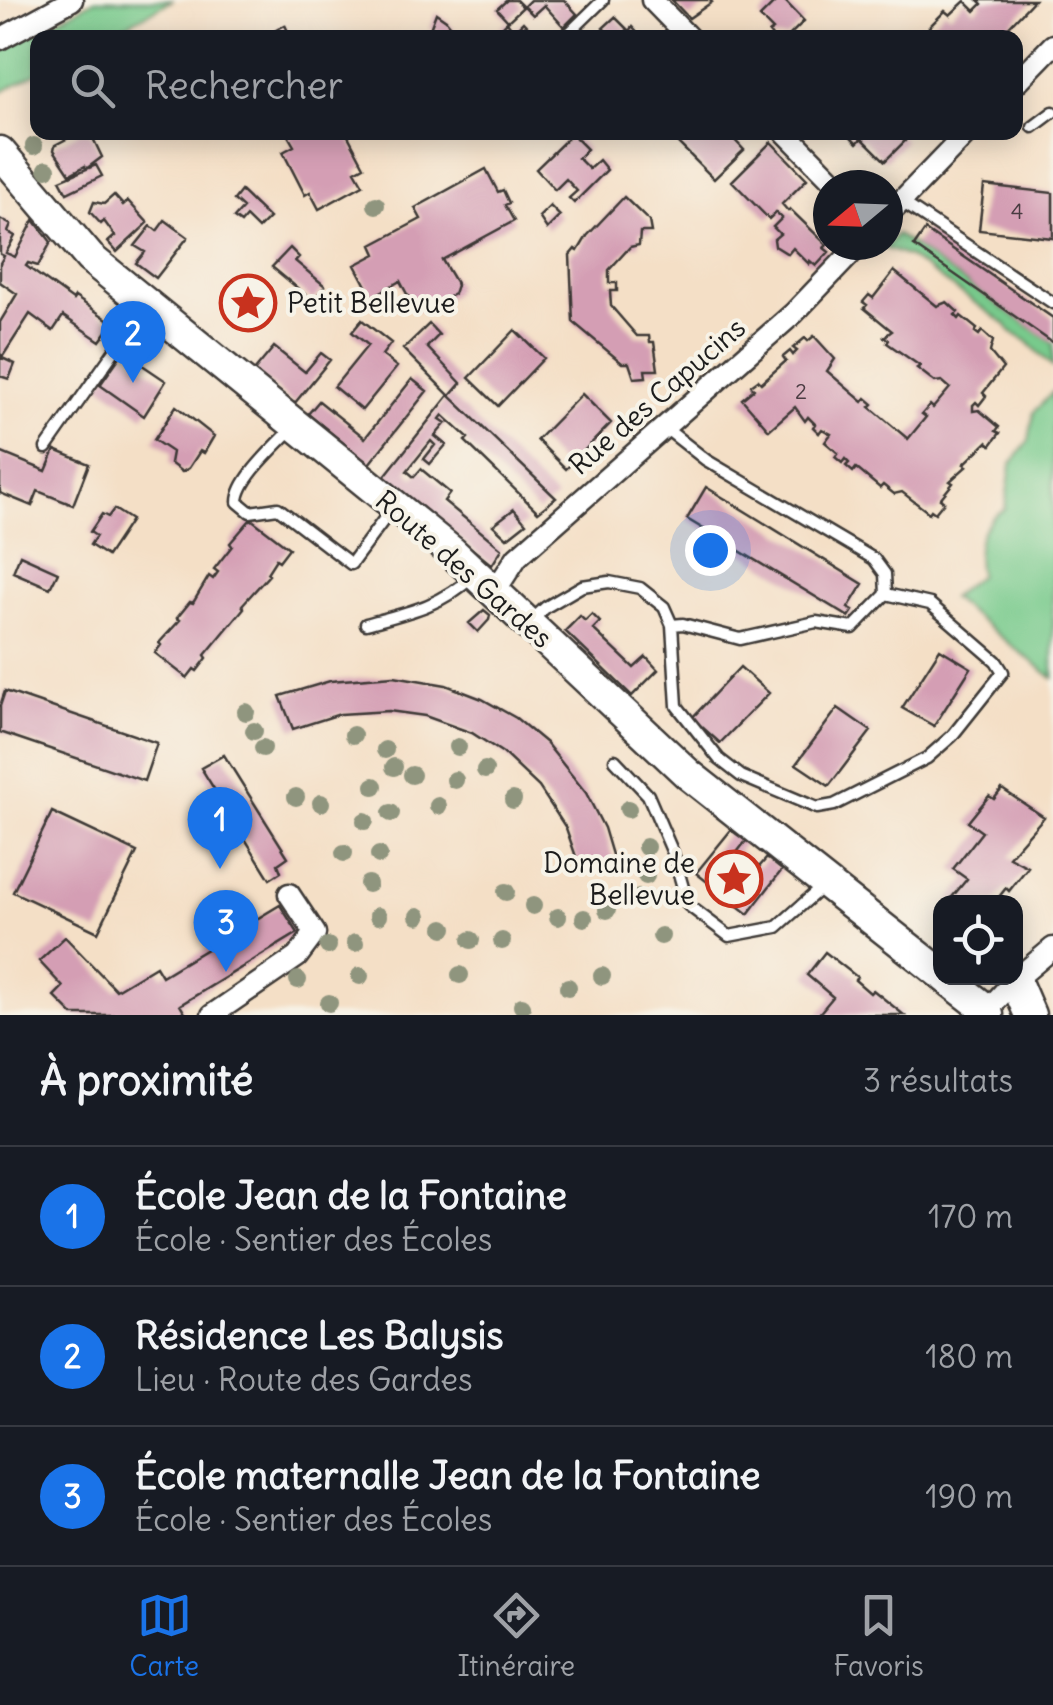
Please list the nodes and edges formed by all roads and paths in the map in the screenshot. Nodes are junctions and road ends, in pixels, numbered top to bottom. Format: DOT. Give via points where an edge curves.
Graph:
graph roads {
  1 [pos="72,0"];
  2 [pos="604,0"];
  3 [pos="652,0"];
  4 [pos="572,30"];
  5 [pos="681,30"];
  6 [pos="0,39"];
  7 [pos="1053,45"];
  8 [pos="1023,76"];
  9 [pos="1053,112"];
  10 [pos="1033,127"];
  11 [pos="793,140"];
  12 [pos="960,140"];
  13 [pos="0,152"];
  14 [pos="823,170"];
  15 [pos="903,199"];
  16 [pos="903,213"];
  17 [pos="845,260"];
  18 [pos="1053,303"];
  19 [pos="146,306"];
  20 [pos="294,426"];
  21 [pos="664,427"];
  22 [pos="46,448"];
  23 [pos="394,505"];
  24 [pos="486,582"];
  25 [pos="886,594"];
  26 [pos="530,623"];
  27 [pos="366,624"];
  28 [pos="672,625"];
  29 [pos="615,760"];
  30 [pos="826,884"];
  31 [pos="289,894"];
  32 [pos="1053,948"];
  33 [pos="933,967"];
  34 [pos="1023,973"];
  35 [pos="956,985"];
  36 [pos="1012,985"];
  37 [pos="1017,985"];
  38 [pos="992,1014"];
  39 [pos="212,1015"];
  40 [pos="1030,1015"];
  1 -- 6 [label="street"];
  2 -- 4 [label="lane"];
  3 -- 5 [label="street"];
  7 -- 8 [label="street"];
  9 -- 10 [label="lane"];
  11 -- 14 [label="street"];
  12 -- 15 [label="street"];
  13 -- 19 [label="main road, Route des Gardes" via="90,258"];
  16 -- 18 [label="lane"];
  17 -- 21 [label="street, Rue des Capucins"];
  19 -- 20 [label="main road, Route des Gardes"];
  19 -- 22 [label="lane"];
  20 -- 23 [label="main road, Route des Gardes"];
  20 -- 23 [label="lane" via="238,493 250,512 278,508 351,564"];
  21 -- 24 [label="street, Rue des Capucins"];
  21 -- 25 [label="lane" via="706,460 874,560 885,574"];
  23 -- 24 [label="main road, Route des Gardes"];
  24 -- 26 [label="main road, Route des Gardes"];
  24 -- 27 [label="lane" via="430,607"];
  25 -- 28 [label="lane" via="853,628 816,622 740,639"];
  25 -- 28 [label="lane" via="930,604 1003,672 926,758 817,808 741,776 677,706"];
  26 -- 28 [label="lane" via="582,586 609,582 640,588 664,607"];
  26 -- 30 [label="main road, Route des Gardes" via="688,774"];
  29 -- 30 [label="lane" via="648,796 688,905 729,936 777,927"];
  30 -- 33 [label="main road, Route des Gardes"];
  31 -- 39 [label="street" via="315,933 297,957"];
  32 -- 34 [label="street"];
  35 -- 38 [label="main road, Route des Gardes"];
  36 -- 38 [label="street"];
  37 -- 40 [label="main road"];
}
